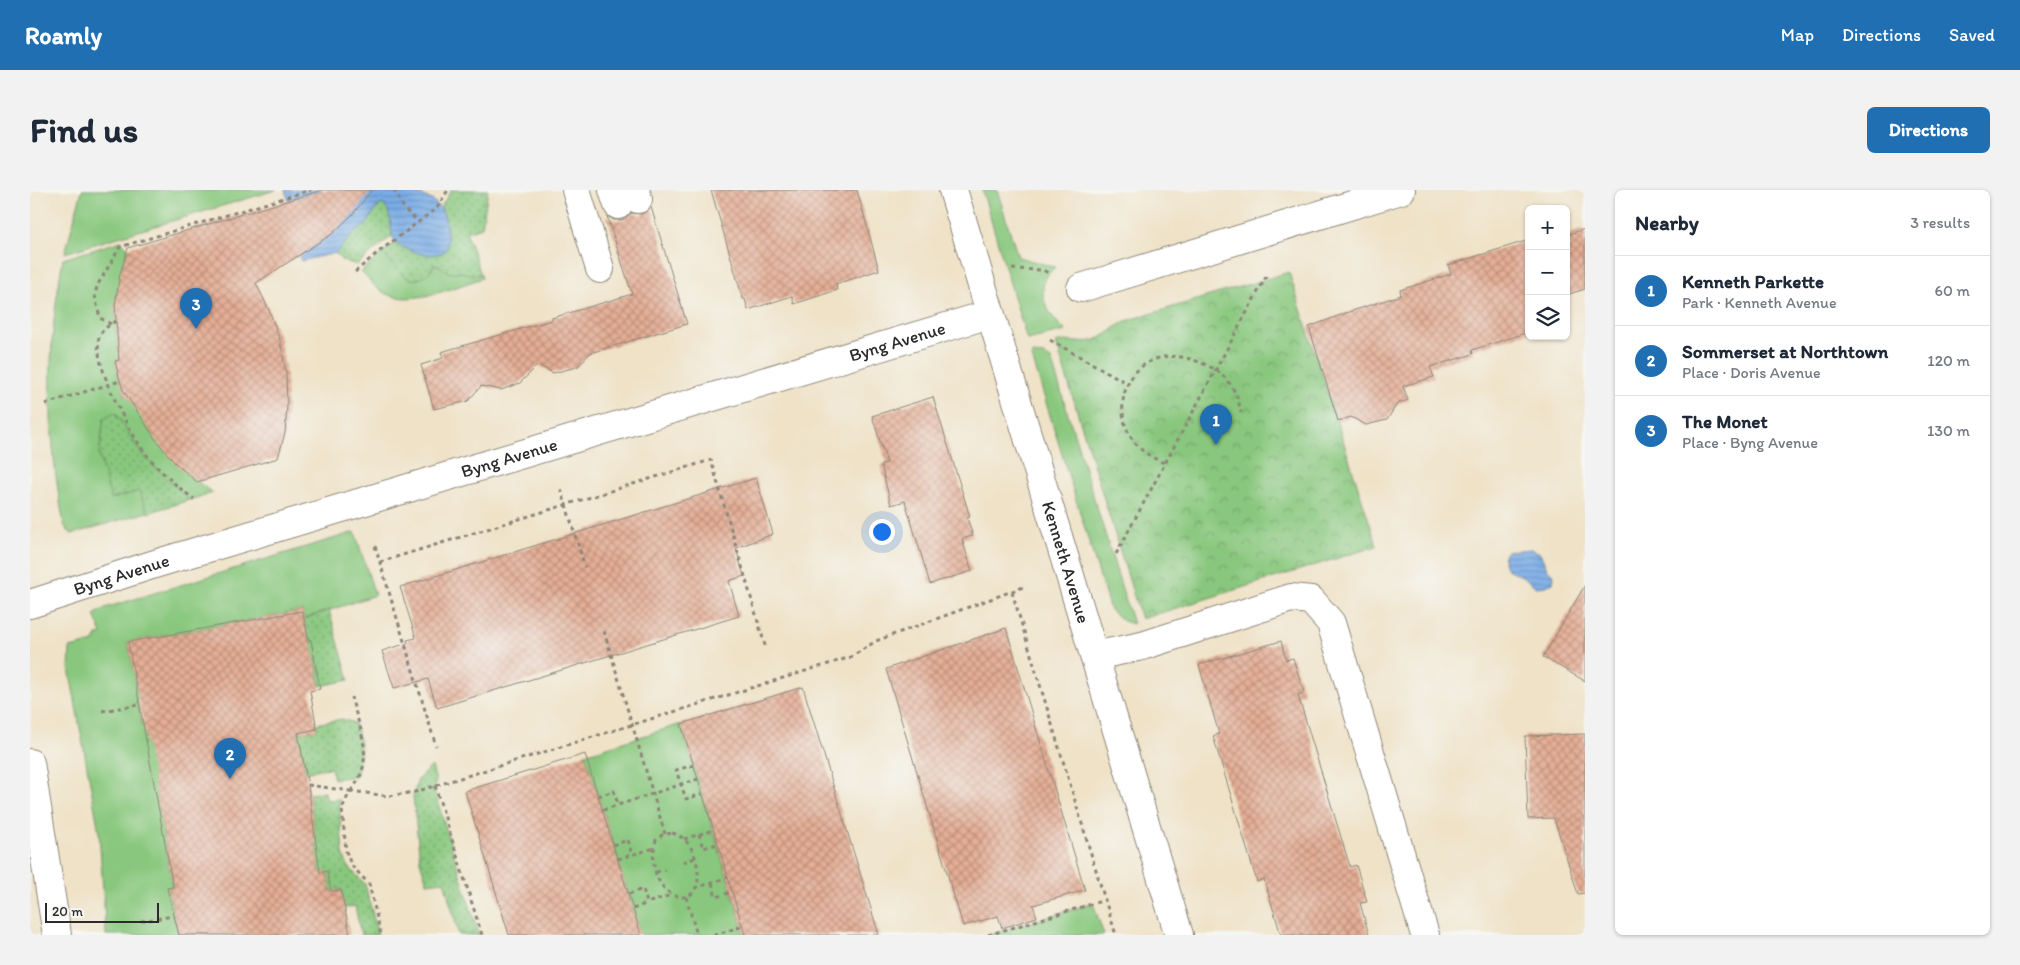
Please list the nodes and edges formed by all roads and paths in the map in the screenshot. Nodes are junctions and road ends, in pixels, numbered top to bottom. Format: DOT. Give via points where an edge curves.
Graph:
graph roads {
  1 [pos="311,190"];
  2 [pos="394,190"];
  3 [pos="448,190"];
  4 [pos="576,190"];
  5 [pos="953,190"];
  6 [pos="1401,190"];
  7 [pos="419,222"];
  8 [pos="600,269"];
  9 [pos="1003,269"];
  10 [pos="355,272"];
  11 [pos="1267,275"];
  12 [pos="1081,288"];
  13 [pos="990,314"];
  14 [pos="116,321"];
  15 [pos="111,324"];
  16 [pos="1050,340"];
  17 [pos="1215,369"];
  18 [pos="120,381"];
  19 [pos="1128,383"];
  20 [pos="109,384"];
  21 [pos="45,404"];
  22 [pos="1241,412"];
  23 [pos="1164,463"];
  24 [pos="561,489"];
  25 [pos="194,499"];
  26 [pos="566,506"];
  27 [pos="375,546"];
  28 [pos="1116,554"];
  29 [pos="380,562"];
  30 [pos="585,567"];
  31 [pos="1026,586"];
  32 [pos="1012,591"];
  33 [pos="30,604"];
  34 [pos="604,631"];
  35 [pos="766,649"];
  36 [pos="1094,656"];
  37 [pos="351,697"];
  38 [pos="138,705"];
  39 [pos="102,711"];
  40 [pos="633,725"];
  41 [pos="436,746"];
  42 [pos="30,763"];
  43 [pos="694,764"];
  44 [pos="698,778"];
  45 [pos="681,784"];
  46 [pos="308,785"];
  47 [pos="435,786"];
  48 [pos="350,791"];
  49 [pos="653,793"];
  50 [pos="702,794"];
  51 [pos="598,796"];
  52 [pos="618,804"];
  53 [pos="603,810"];
  54 [pos="713,830"];
  55 [pos="665,834"];
  56 [pos="699,834"];
  57 [pos="684,839"];
  58 [pos="718,844"];
  59 [pos="613,845"];
  60 [pos="654,848"];
  61 [pos="632,855"];
  62 [pos="695,858"];
  63 [pos="618,859"];
  64 [pos="683,862"];
  65 [pos="665,870"];
  66 [pos="656,872"];
  67 [pos="728,878"];
  68 [pos="712,882"];
  69 [pos="696,888"];
  70 [pos="732,892"];
  71 [pos="629,894"];
  72 [pos="671,895"];
  73 [pos="686,897"];
  74 [pos="1105,900"];
  75 [pos="647,903"];
  76 [pos="633,908"];
  77 [pos="173,916"];
  78 [pos="141,921"];
  79 [pos="743,926"];
  80 [pos="727,933"];
  81 [pos="57,935"];
  82 [pos="381,935"];
  83 [pos="482,935"];
  84 [pos="697,935"];
  85 [pos="714,935"];
  86 [pos="988,935"];
  87 [pos="1116,935"];
  88 [pos="1179,935"];
  89 [pos="1425,935"];
  1 -- 15 [label="path" via="120,247 99,281 96,292 100,318"];
  2 -- 7 [label="path" via="404,209"];
  3 -- 7 [label="path" via="440,204"];
  4 -- 8 [label="street"];
  5 -- 13 [label="street, Kenneth Avenue"];
  6 -- 12 [label="street"];
  7 -- 10 [label="path"];
  9 -- 12 [label="path" via="1043,270"];
  11 -- 17 [label="path"];
  13 -- 33 [label="street, Byng Avenue"];
  13 -- 36 [label="street, Kenneth Avenue"];
  14 -- 15 [label="path"];
  15 -- 20 [label="path" via="101,333 98,345"];
  16 -- 19 [label="path"];
  17 -- 19 [label="path" via="1183,357 1166,357 1141,368"];
  17 -- 22 [label="path" via="1235,390"];
  17 -- 23 [label="path"];
  18 -- 20 [label="path"];
  19 -- 23 [label="path" via="1122,411 1126,428 1143,451"];
  20 -- 21 [label="path"];
  20 -- 25 [label="path" via="124,420 145,453"];
  23 -- 28 [label="path"];
  24 -- 26 [label="path"];
  26 -- 29 [label="path"];
  26 -- 30 [label="path"];
  26 -- 35 [label="path" via="711,460"];
  27 -- 29 [label="path"];
  29 -- 41 [label="path"];
  31 -- 32 [label="path"];
  32 -- 40 [label="path" via="876,642 851,657"];
  32 -- 74 [label="path"];
  34 -- 40 [label="path"];
  36 -- 88 [label="street, Kenneth Avenue"];
  36 -- 89 [label="street" via="1142,646 1291,598 1311,600 1331,623"];
  37 -- 48 [label="path" via="365,759 361,775"];
  38 -- 39 [label="path"];
  40 -- 47 [label="path"];
  40 -- 49 [label="path"];
  42 -- 81 [label="street"];
  43 -- 45 [label="path" via="676,770"];
  44 -- 45 [label="path"];
  45 -- 49 [label="path"];
  45 -- 50 [label="path" via="686,799"];
  46 -- 48 [label="path"];
  47 -- 48 [label="path" via="388,796"];
  47 -- 83 [label="path"];
  48 -- 82 [label="path" via="342,809 346,852 351,865 369,884"];
  49 -- 52 [label="path"];
  49 -- 55 [label="path"];
  51 -- 52 [label="path" via="614,790"];
  52 -- 53 [label="path"];
  54 -- 56 [label="path"];
  55 -- 57 [label="path" via="672,833"];
  55 -- 60 [label="path" via="656,840"];
  56 -- 57 [label="path"];
  56 -- 58 [label="path" via="703,848"];
  57 -- 62 [label="path"];
  59 -- 61 [label="path" via="628,840"];
  60 -- 61 [label="path"];
  60 -- 66 [label="path"];
  61 -- 63 [label="path"];
  62 -- 64 [label="path"];
  62 -- 69 [label="path"];
  65 -- 66 [label="path"];
  66 -- 72 [label="path"];
  67 -- 68 [label="path"];
  68 -- 69 [label="path"];
  68 -- 70 [label="path" via="716,897"];
  69 -- 73 [label="path"];
  71 -- 75 [label="path" via="643,889"];
  72 -- 73 [label="path"];
  72 -- 75 [label="path"];
  73 -- 84 [label="path"];
  74 -- 86 [label="path"];
  74 -- 87 [label="path"];
  75 -- 76 [label="path"];
  77 -- 78 [label="path"];
  79 -- 80 [label="path"];
  80 -- 85 [label="path"];
}
